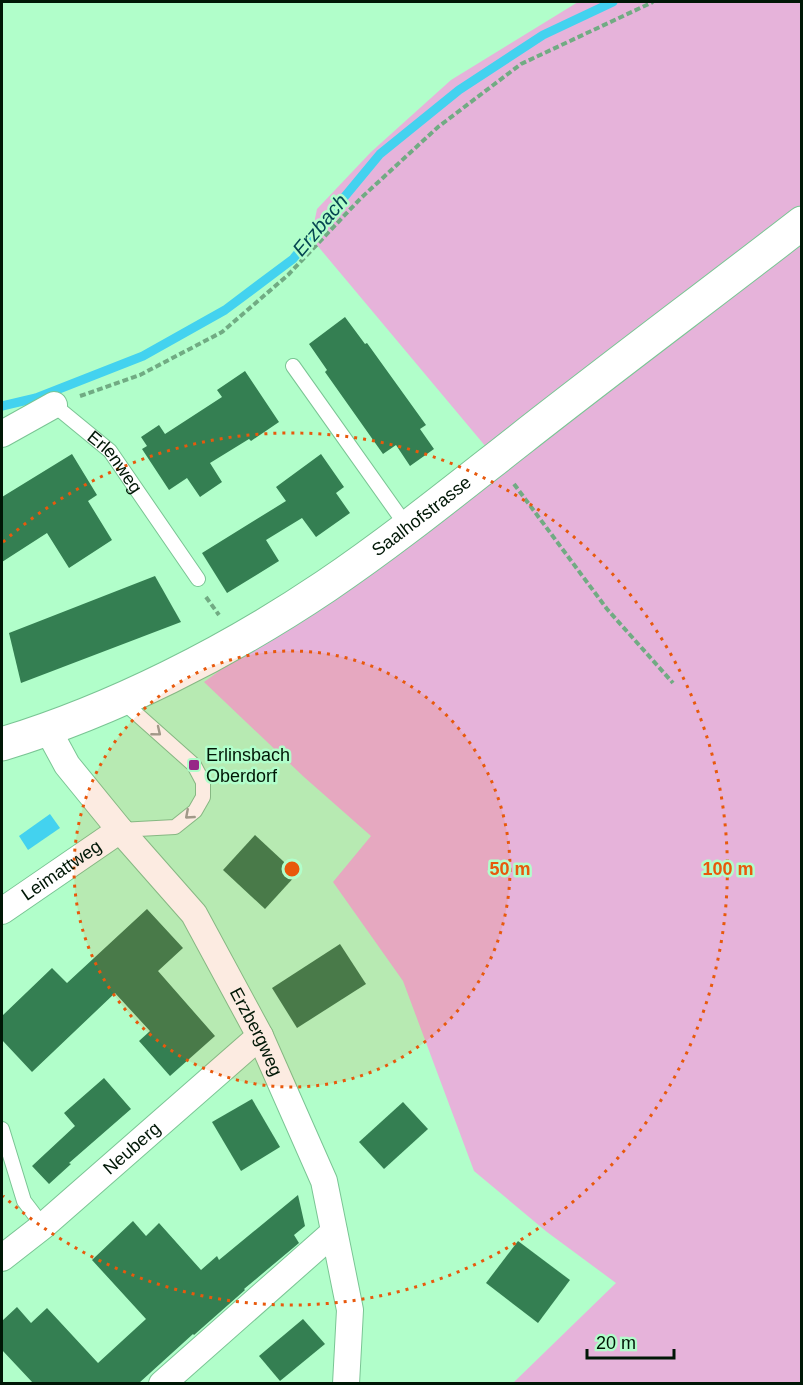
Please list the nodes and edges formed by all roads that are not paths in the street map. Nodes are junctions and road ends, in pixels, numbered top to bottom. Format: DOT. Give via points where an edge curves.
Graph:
graph roads {
  1 [pos="801,223"];
  2 [pos="293,366"];
  3 [pos="54,405"];
  4 [pos="2,434"];
  5 [pos="408,528"];
  6 [pos="198,579"];
  7 [pos="120,699"];
  8 [pos="48,730"];
  9 [pos="2,744"];
  10 [pos="120,830"];
  11 [pos="2,911"];
  12 [pos="260,1036"];
  13 [pos="2,1129"];
  14 [pos="43,1226"];
  15 [pos="334,1232"];
  16 [pos="2,1258"];
  17 [pos="340,1378"];
  18 [pos="162,1383"];
  1 -- 5 [label="main road, Saalhofstrasse"];
  2 -- 5 [label="lane"];
  3 -- 4 [label="street"];
  3 -- 6 [label="lane, Erlenweg" via="110,451"];
  5 -- 7 [label="main road, Saalhofstrasse" via="325,587 235,641"];
  7 -- 8 [label="main road, Saalhofstrasse"];
  7 -- 10 [label="lane, one-way" via="194,765 203,782 203,797 195,812 175,826"];
  8 -- 9 [label="main road, Saalhofstrasse"];
  8 -- 10 [label="street, Erzbergweg" via="67,765"];
  10 -- 11 [label="street, Leimattweg"];
  10 -- 12 [label="street, Erzbergweg" via="194,914"];
  12 -- 14 [label="street, Neuberg"];
  12 -- 15 [label="street, Erzbergweg" via="324,1181"];
  13 -- 14 [label="lane" via="24,1201"];
  14 -- 16 [label="street, Neuberg"];
  15 -- 17 [label="street, Erzbergweg" via="351,1310"];
  15 -- 18 [label="street"];
}
